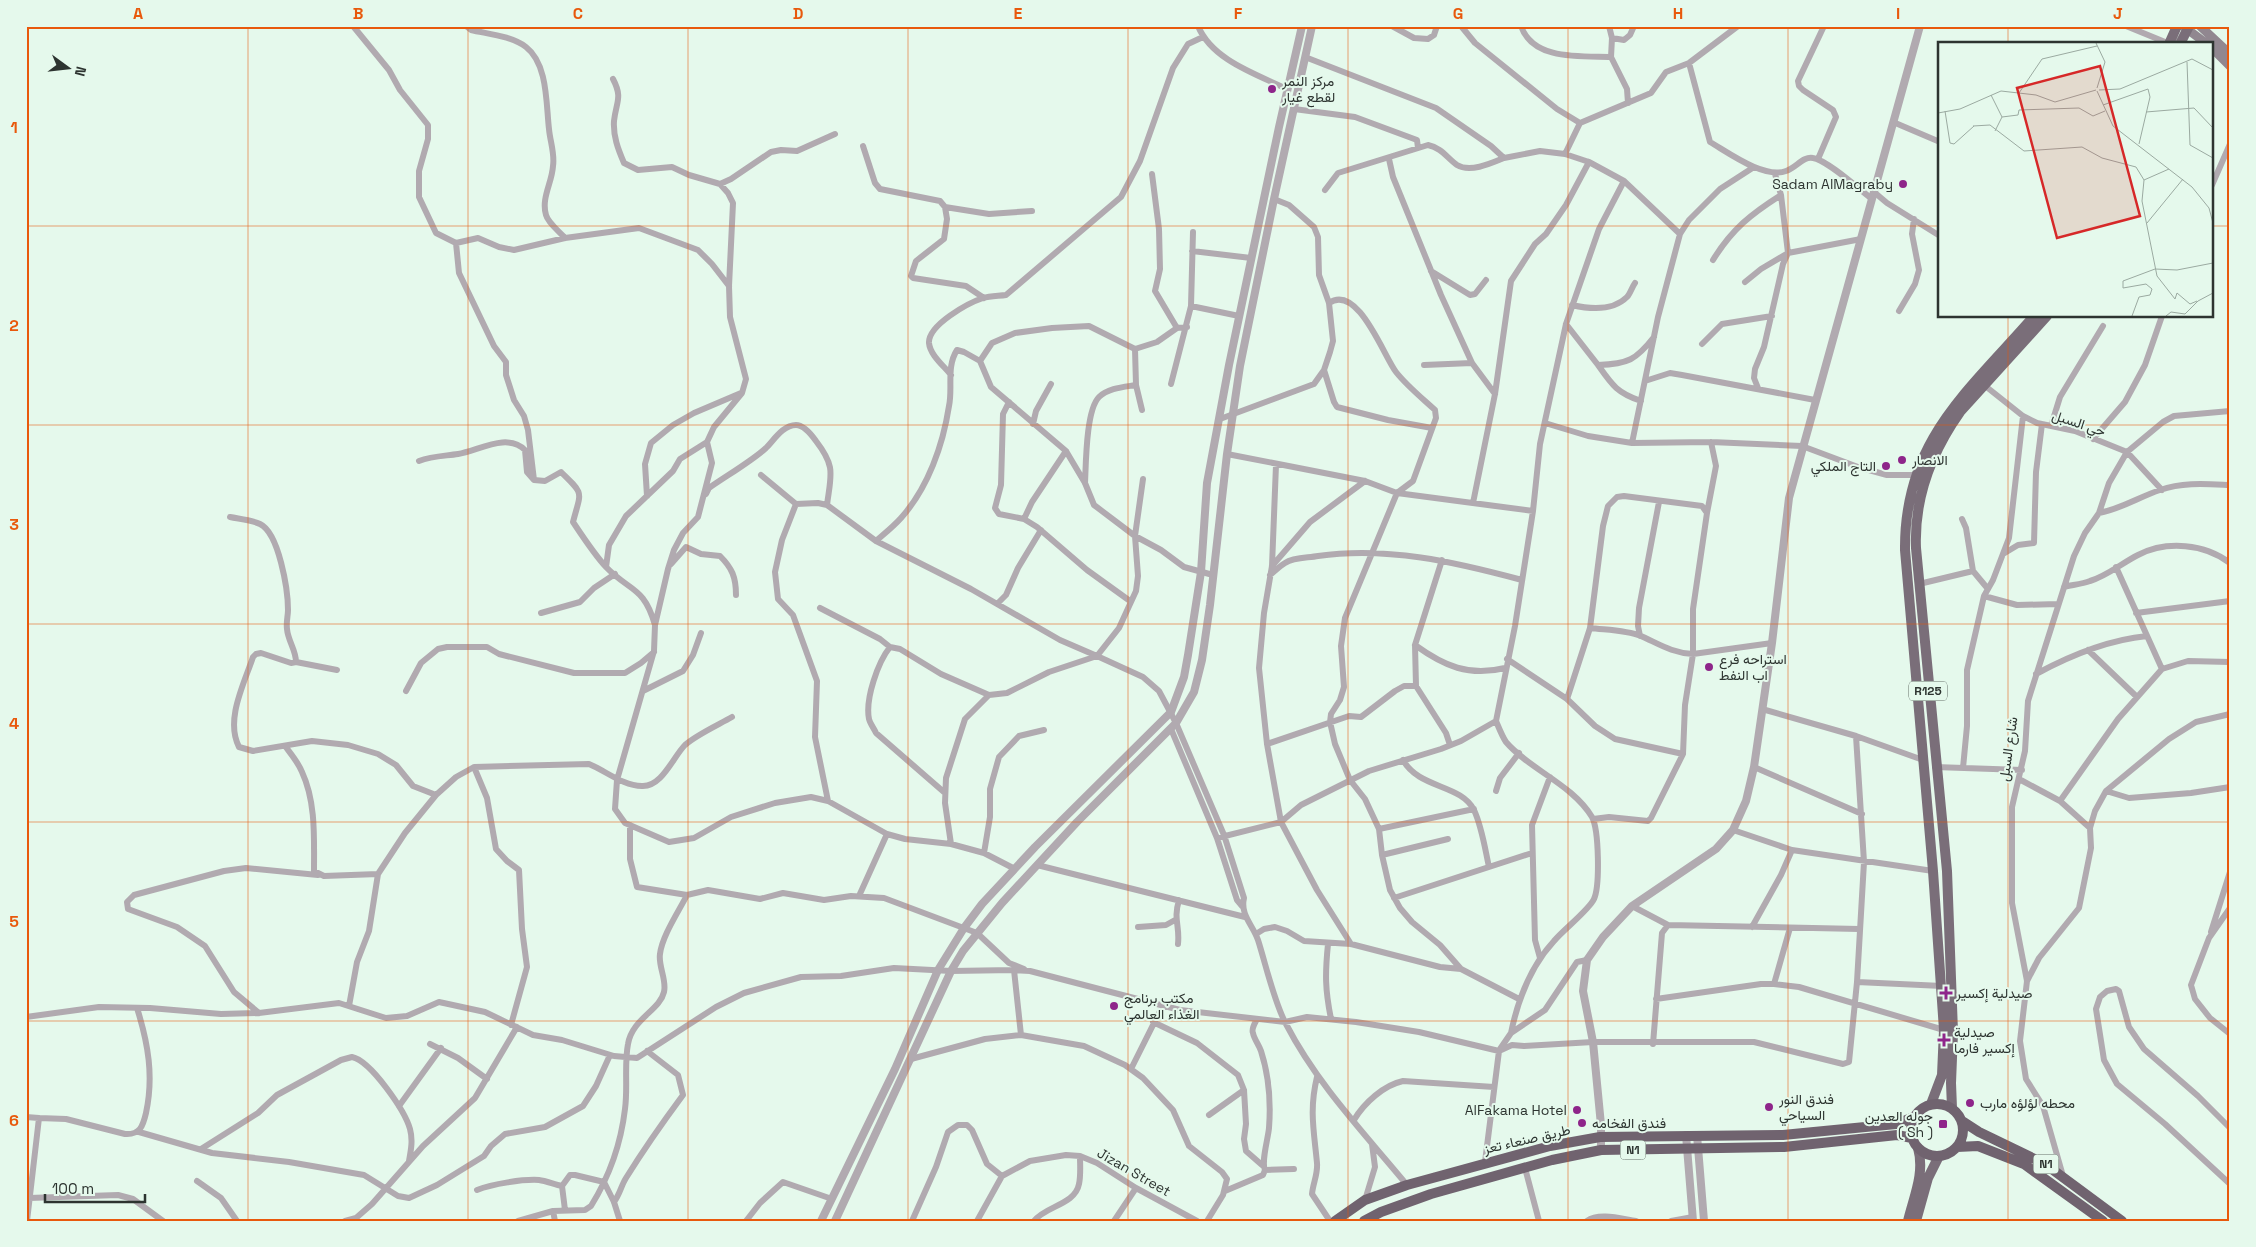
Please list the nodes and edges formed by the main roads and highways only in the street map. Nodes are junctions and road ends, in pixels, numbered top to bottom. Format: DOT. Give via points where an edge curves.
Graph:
graph roads {
  1 [pos="2177,26"];
  2 [pos="2200,26"];
  3 [pos="2187,27"];
  4 [pos="2170,42"];
  5 [pos="2181,42"];
  6 [pos="2205,42"];
  7 [pos="2214,50"];
  8 [pos="2230,54"];
  9 [pos="2230,66"];
  10 [pos="2045,318"];
  11 [pos="2028,319"];
  12 [pos="1920,475"];
  13 [pos="1931,1104"];
  14 [pos="1952,1108"];
  15 [pos="1914,1117"];
  16 [pos="1962,1121"];
  17 [pos="1912,1138"];
  18 [pos="1957,1147"];
  19 [pos="1918,1148"];
  20 [pos="1939,1156"];
  21 [pos="1427,1179"];
  22 [pos="1431,1194"];
  23 [pos="1335,1221"];
  24 [pos="1364,1221"];
  25 [pos="1908,1221"];
  26 [pos="1916,1221"];
  27 [pos="2103,1221"];
  28 [pos="2122,1221"];
  1 -- 4 [label="main road"];
  2 -- 8 [label="main road"];
  3 -- 5 [label="main road"];
  3 -- 6 [label="main road"];
  7 -- 9 [label="main road"];
  10 -- 12 [label="main road, R125" via="1948,429"];
  11 -- 12 [label="main road, R125" via="1952,408 1930,440"];
  12 -- 13 [label="main road, R125" via="1907,510 1905,550 1942,986 1942,1075"];
  12 -- 14 [label="main road, R125" via="1915,530 1948,890"];
  13 -- 14 [label="highway"];
  13 -- 15 [label="highway"];
  14 -- 16 [label="highway"];
  15 -- 17 [label="highway"];
  15 -- 21 [label="highway, طريق صنعاء تعز / N1" via="1896,1124 1783,1135 1600,1137 1550,1146"];
  16 -- 18 [label="highway" via="1962,1139"];
  16 -- 28 [label="highway, N1" via="2045,1164"];
  17 -- 19 [label="highway"];
  17 -- 22 [label="highway, طريق صنعاء تعز / N1" via="1897,1135 1784,1147 1601,1150 1552,1160"];
  18 -- 20 [label="highway"];
  18 -- 27 [label="highway, N1" via="1978,1146 2024,1164"];
  19 -- 20 [label="highway"];
  19 -- 25 [label="main road" via="1922,1161 1920,1177"];
  20 -- 26 [label="main road" via="1928,1178"];
  21 -- 22 [label="highway"];
  21 -- 23 [label="highway, طريق صنعاء تعز / N1" via="1365,1200"];
  22 -- 24 [label="highway, طريق صنعاء تعز / N1"];
}
